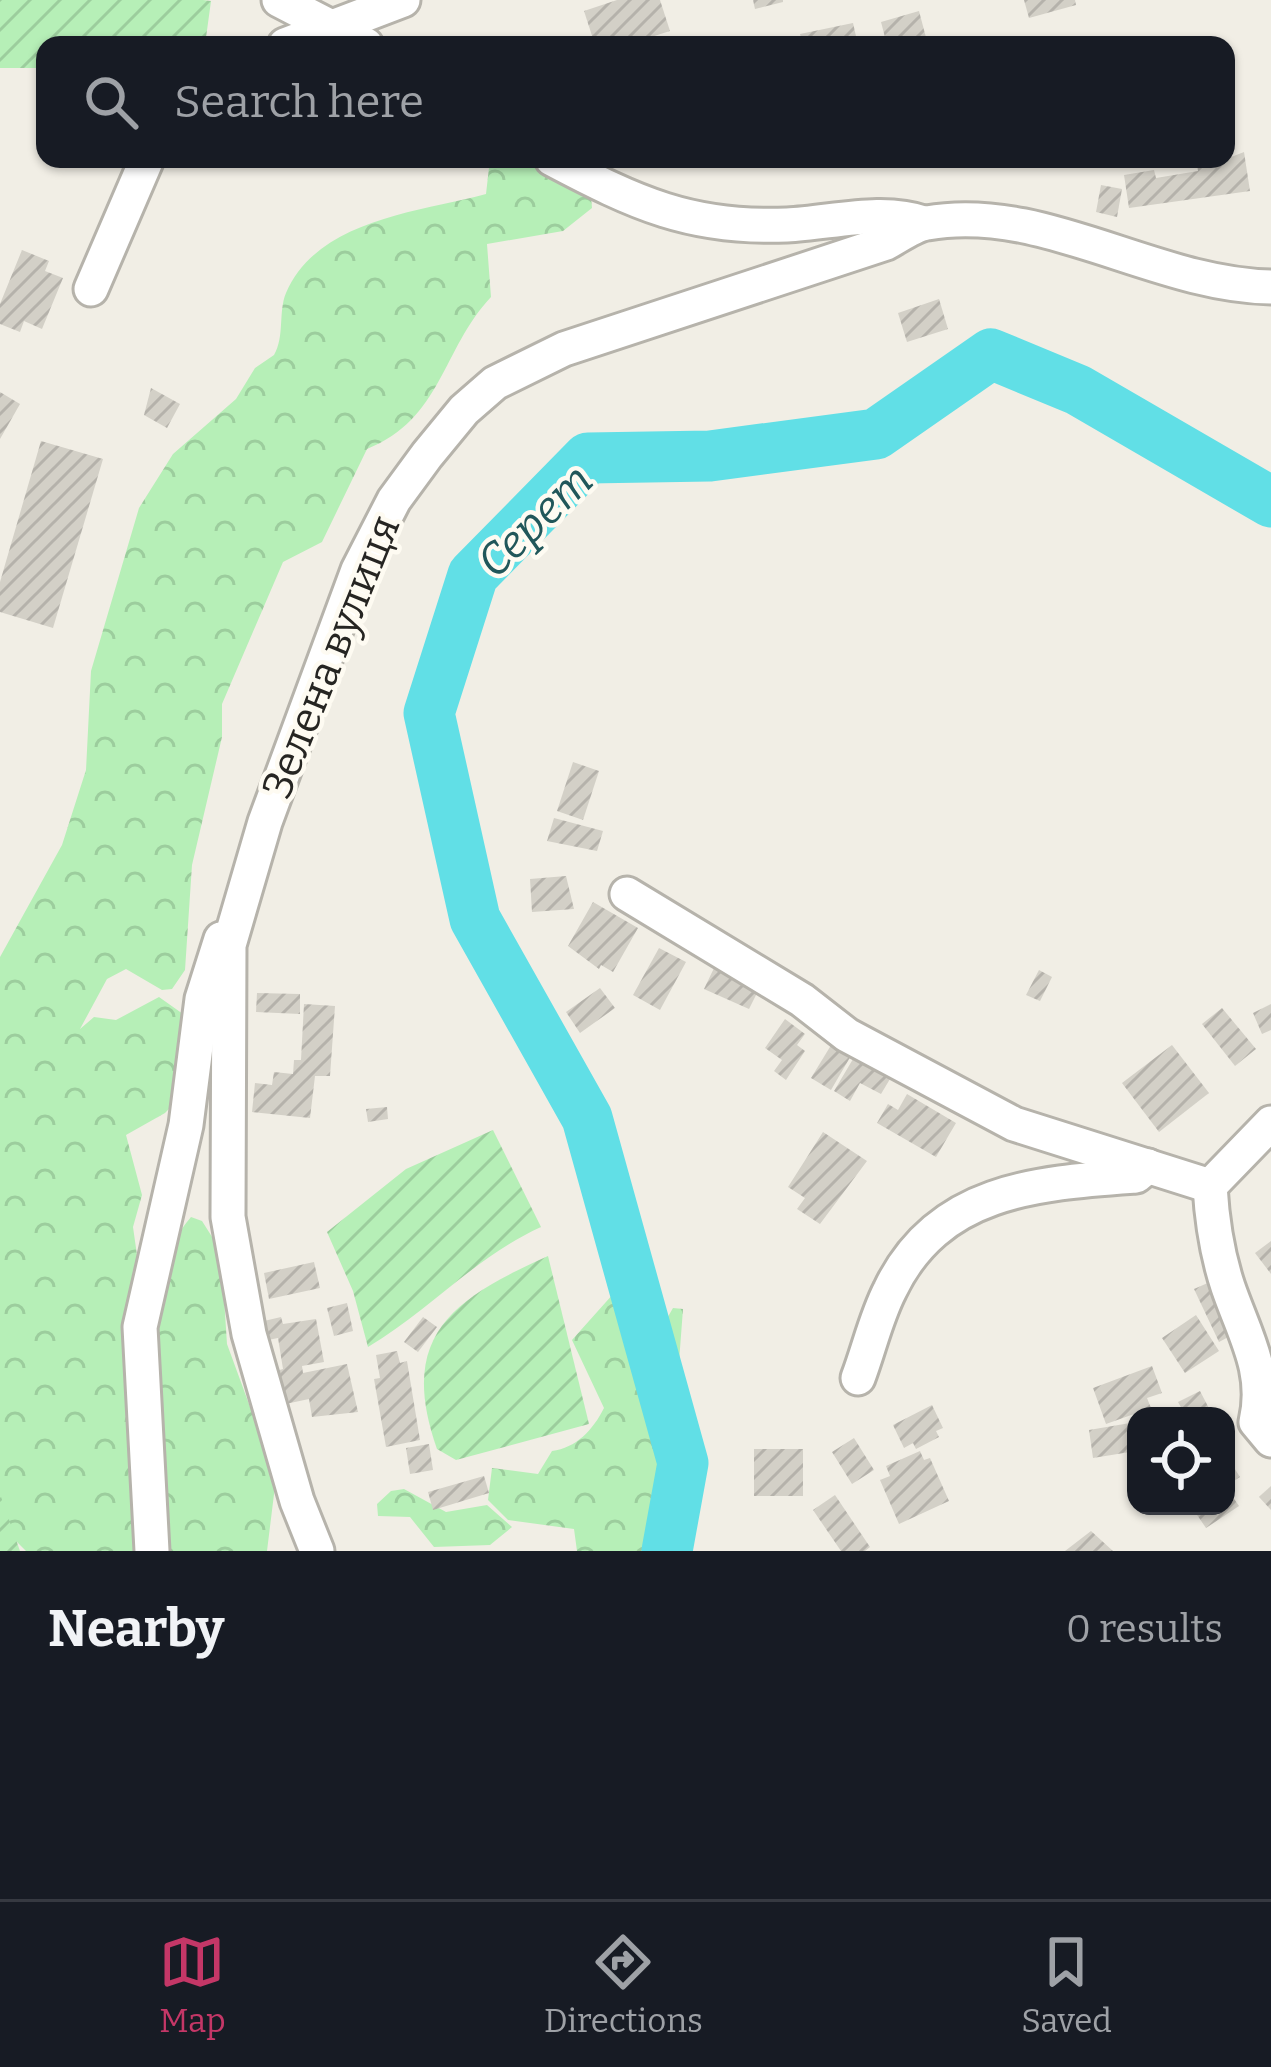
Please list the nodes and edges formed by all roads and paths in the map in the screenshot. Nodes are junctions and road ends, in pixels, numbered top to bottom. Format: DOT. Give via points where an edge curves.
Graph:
graph roads {
  1 [pos="279,0"];
  2 [pos="403,0"];
  3 [pos="331,26"];
  4 [pos="307,36"];
  5 [pos="349,36"];
  6 [pos="144,168"];
  7 [pos="569,168"];
  8 [pos="924,223"];
  9 [pos="1271,287"];
  10 [pos="91,289"];
  11 [pos="627,894"];
  12 [pos="241,898"];
  13 [pos="1271,1123"];
  14 [pos="1148,1166"];
  15 [pos="1210,1186"];
  16 [pos="858,1378"];
  17 [pos="1271,1440"];
  18 [pos="152,1551"];
  19 [pos="317,1551"];
  1 -- 3 [label="street"];
  2 -- 3 [label="street"];
  3 -- 4 [label="street"];
  3 -- 5 [label="street"];
  6 -- 10 [label="street"];
  7 -- 8 [label="street" via="636,203 700,223 904,216"];
  8 -- 9 [label="street, Зелена вулиця" via="977,220 1069,236 1173,275"];
  8 -- 12 [label="street, Зелена вулиця" via="886,243 530,362 464,410 394,500 358,571"];
  11 -- 14 [label="street" via="934,1084 1013,1124"];
  12 -- 18 [label="street" via="209,964 186,1125 140,1327"];
  12 -- 19 [label="street, Зелена вулиця" via="229,944 228,1216 249,1334"];
  13 -- 15 [label="street"];
  14 -- 15 [label="street"];
  14 -- 16 [label="street" via="1136,1176 1019,1186 923,1239 890,1289"];
  15 -- 17 [label="street" via="1218,1247 1257,1359 1256,1422"];
}
